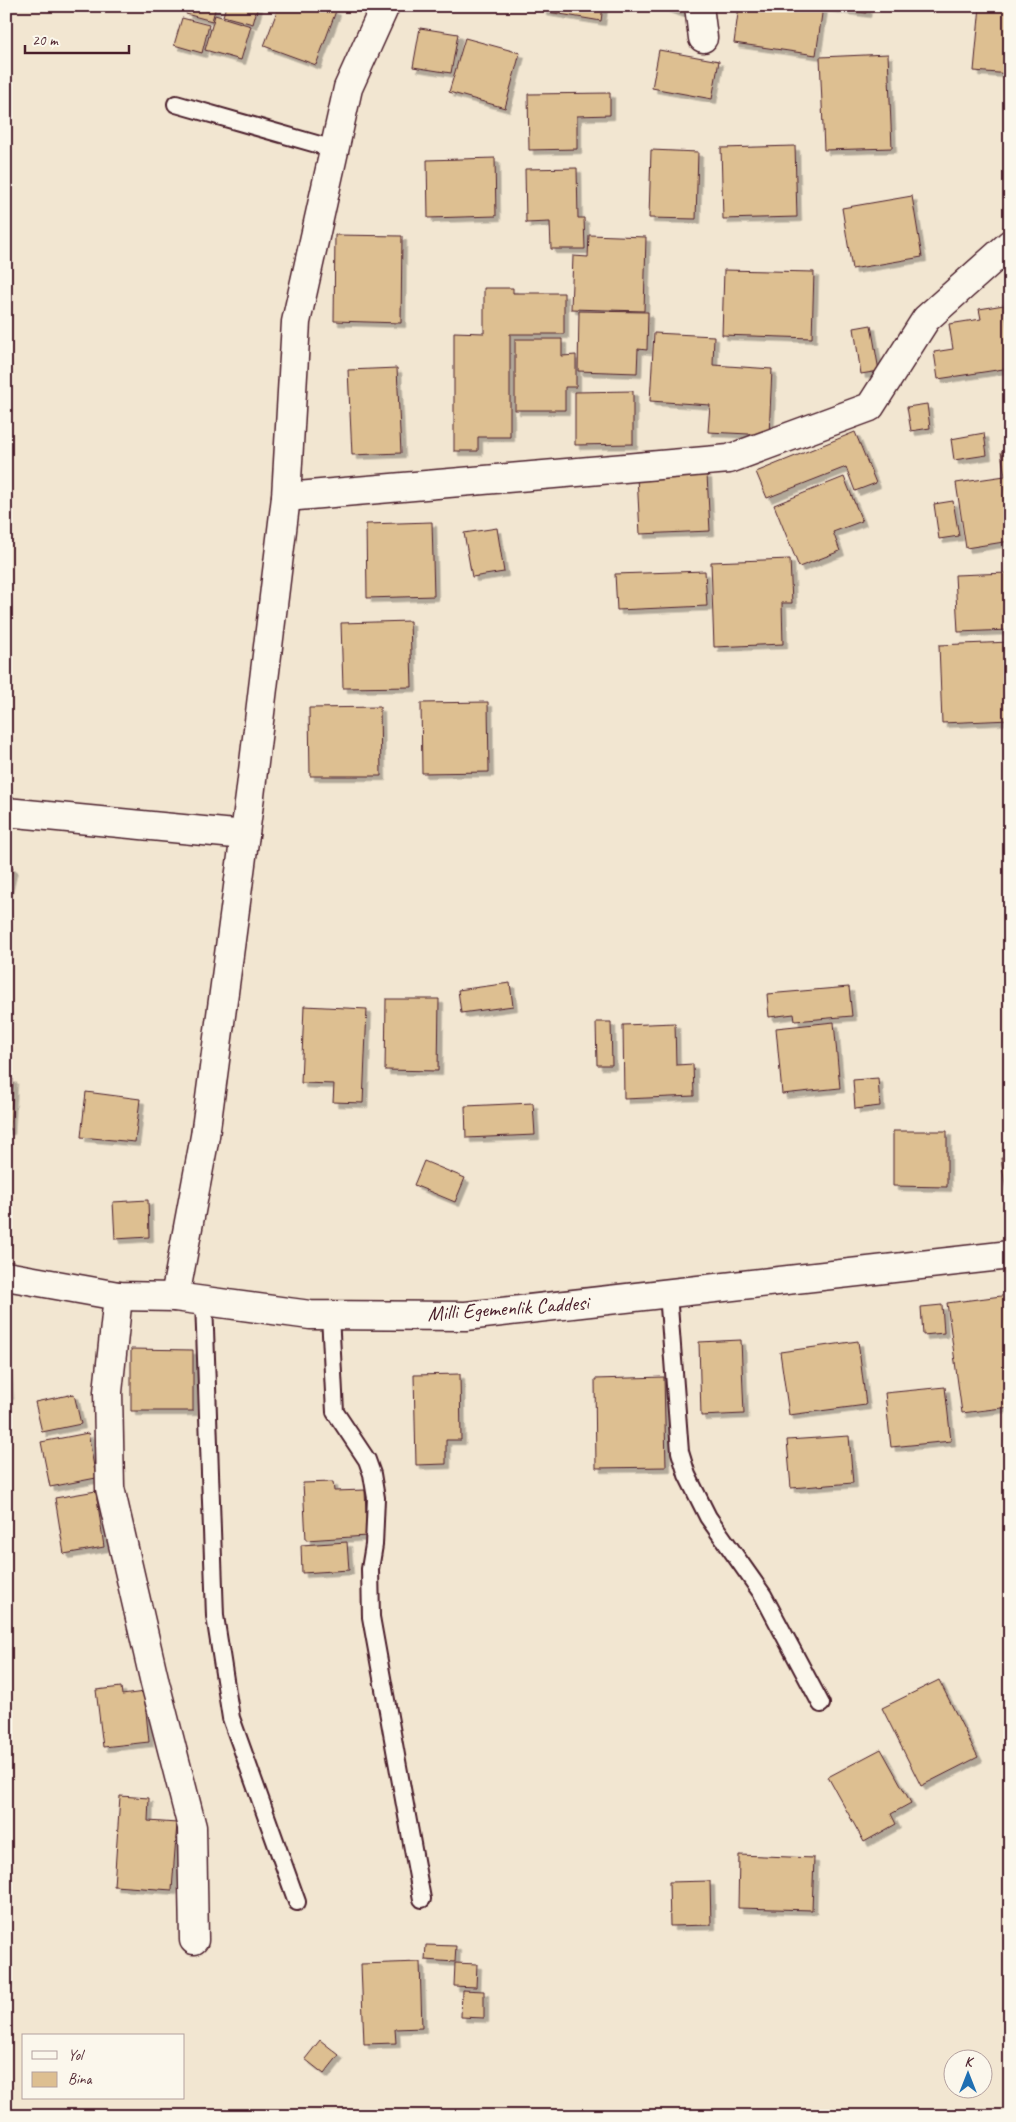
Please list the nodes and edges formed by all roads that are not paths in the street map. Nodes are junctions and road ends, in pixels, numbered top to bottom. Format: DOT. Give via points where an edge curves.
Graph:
graph roads {
  1 [pos="385,6"];
  2 [pos="700,6"];
  3 [pos="703,38"];
  4 [pos="176,104"];
  5 [pos="334,149"];
  6 [pos="1010,244"];
  7 [pos="286,496"];
  8 [pos="6,812"];
  9 [pos="245,835"];
  10 [pos="1010,1255"];
  11 [pos="6,1276"];
  12 [pos="668,1293"];
  13 [pos="118,1296"];
  14 [pos="175,1297"];
  15 [pos="204,1301"];
  16 [pos="330,1315"];
  17 [pos="821,1704"];
  18 [pos="422,1899"];
  19 [pos="297,1902"];
  20 [pos="194,1940"];
  1 -- 5 [label="street" via="348,88"];
  2 -- 3 [label="street"];
  4 -- 5 [label="lane"];
  5 -- 7 [label="street" via="296,322"];
  6 -- 7 [label="street" via="926,319 870,407 729,459"];
  7 -- 9 [label="street"];
  8 -- 9 [label="street"];
  9 -- 14 [label="street" via="205,1136"];
  10 -- 12 [label="street, Milli Egemenlik Caddesi"];
  11 -- 13 [label="street, Milli Egemenlik Caddesi"];
  12 -- 16 [label="street, Milli Egemenlik Caddesi" via="466,1316"];
  12 -- 17 [label="lane" via="680,1452 687,1475 708,1517 763,1595"];
  13 -- 14 [label="street, Milli Egemenlik Caddesi"];
  13 -- 20 [label="street" via="108,1392 110,1488 192,1827"];
  14 -- 15 [label="street, Milli Egemenlik Caddesi"];
  15 -- 16 [label="street, Milli Egemenlik Caddesi"];
  15 -- 19 [label="lane" via="215,1616 232,1718"];
  16 -- 18 [label="lane" via="335,1412 367,1460 376,1498 370,1569 371,1617"];
}
